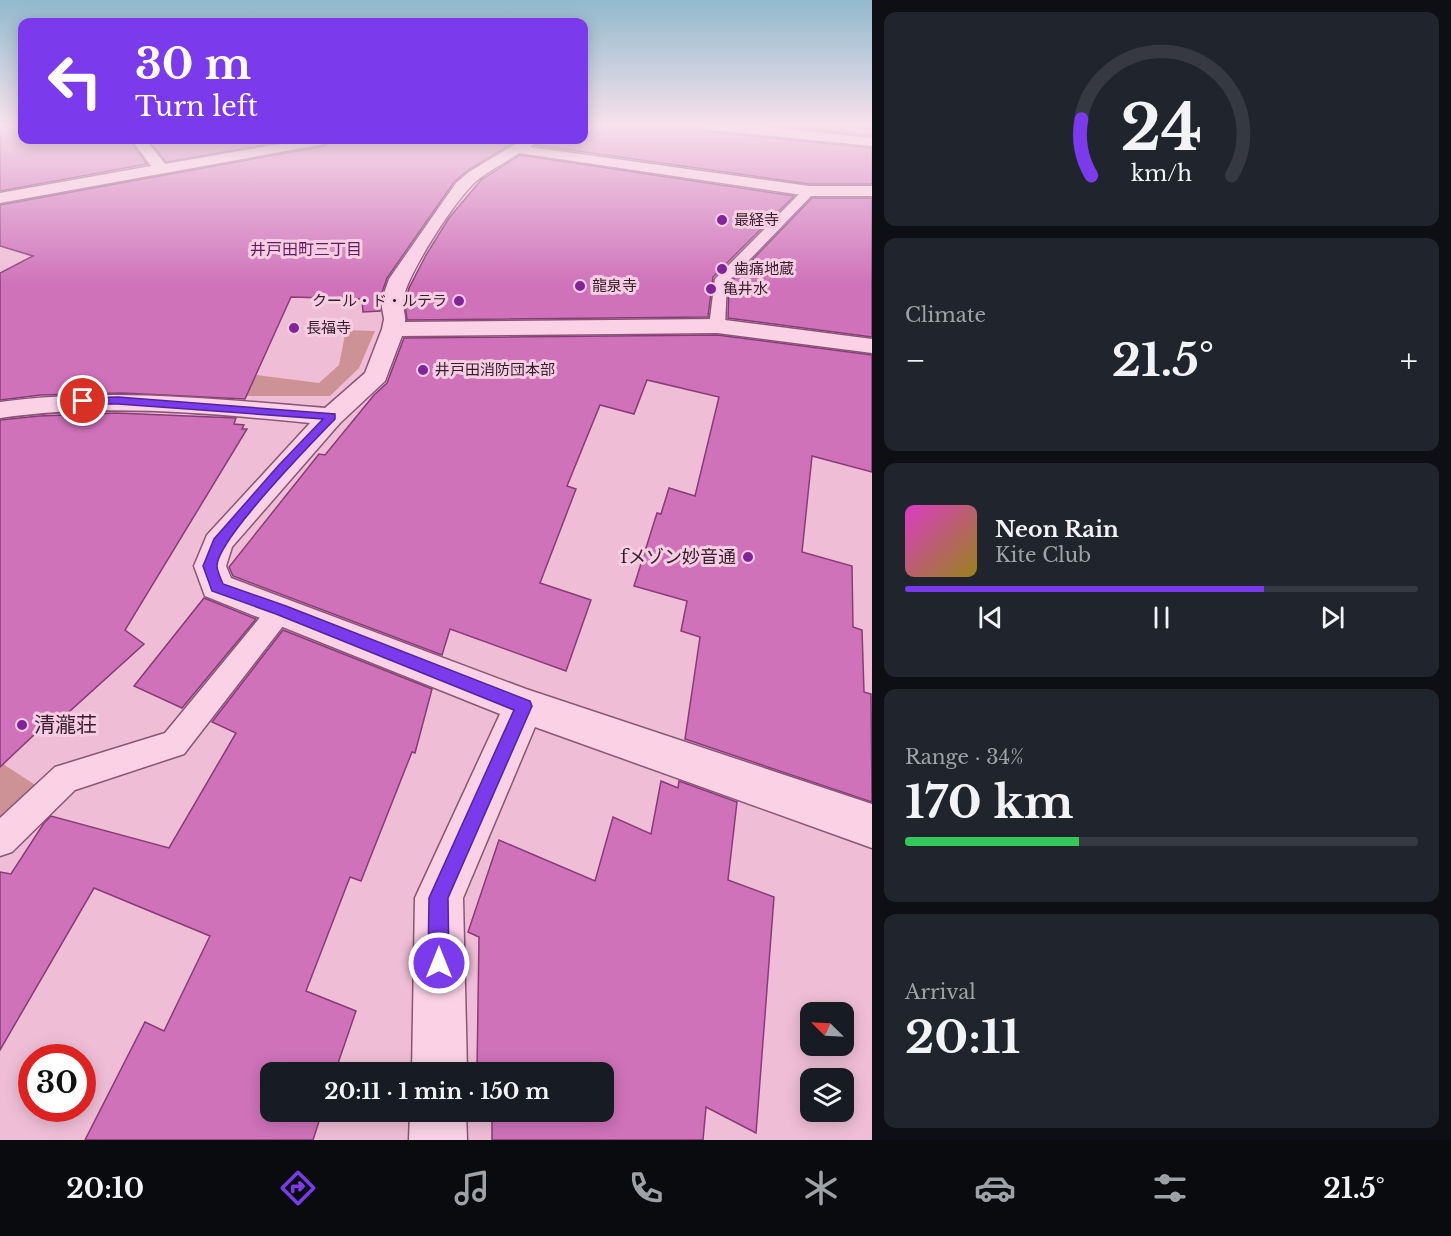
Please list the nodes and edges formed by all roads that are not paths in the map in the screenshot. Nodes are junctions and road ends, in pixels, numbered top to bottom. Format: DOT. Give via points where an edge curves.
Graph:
graph roads {
  1 [pos="106,178"];
  2 [pos="471,178"];
  3 [pos="714,178"];
  4 [pos="810,191"];
  5 [pos="872,191"];
  6 [pos="0,198"];
  7 [pos="717,326"];
  8 [pos="393,329"];
  9 [pos="872,346"];
  10 [pos="0,410"];
  11 [pos="331,417"];
  12 [pos="281,610"];
  13 [pos="524,706"];
  14 [pos="872,826"];
  15 [pos="0,840"];
  16 [pos="438,1062"];
  17 [pos="438,1122"];
  18 [pos="438,1140"];
  1 -- 6 [label="street"];
  2 -- 8 [label="street" via="399,279 392,302 396,319"];
  3 -- 4 [label="street"];
  4 -- 5 [label="street"];
  4 -- 7 [label="lane" via="720,282"];
  7 -- 8 [label="street"];
  7 -- 9 [label="street"];
  8 -- 11 [label="street" via="376,376"];
  10 -- 11 [label="street" via="118,400"];
  11 -- 12 [label="street" via="218,543 210,566 217,587"];
  12 -- 13 [label="street"];
  12 -- 15 [label="lane" via="174,744 66,778"];
  13 -- 14 [label="street"];
  13 -- 16 [label="street" via="439,898"];
  17 -- 18 [label="street"];
}
